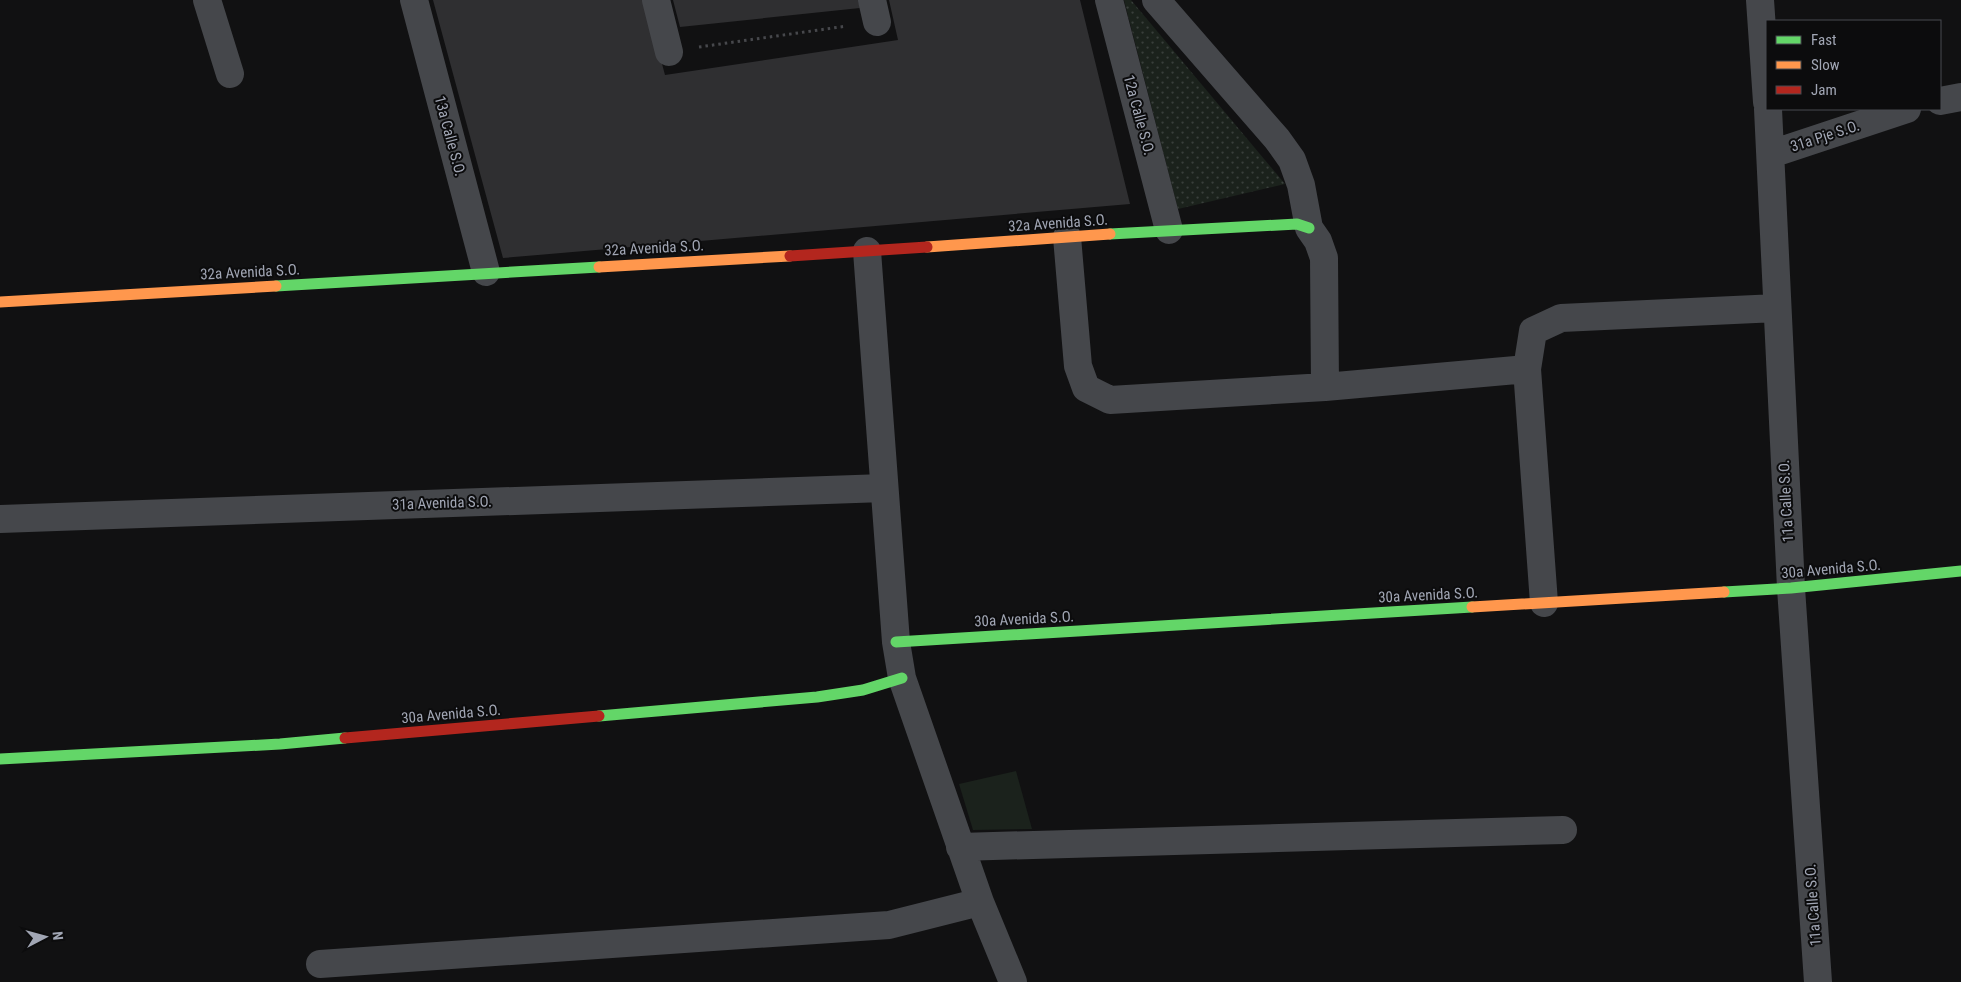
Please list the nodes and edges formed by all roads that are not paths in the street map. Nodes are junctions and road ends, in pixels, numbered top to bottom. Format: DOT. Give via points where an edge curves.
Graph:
graph roads {
  1 [pos="208,0"];
  2 [pos="414,0"];
  3 [pos="656,0"];
  4 [pos="1109,0"];
  5 [pos="1156,0"];
  6 [pos="1760,0"];
  7 [pos="669,52"];
  8 [pos="230,74"];
  9 [pos="1766,87"];
  10 [pos="1961,97"];
  11 [pos="1941,101"];
  12 [pos="1768,110"];
  13 [pos="1904,110"];
  14 [pos="1771,154"];
  15 [pos="1309,228"];
  16 [pos="1169,230"];
  17 [pos="1067,237"];
  18 [pos="867,251"];
  19 [pos="486,272"];
  20 [pos="0,302"];
  21 [pos="1777,308"];
  22 [pos="1527,369"];
  23 [pos="1325,387"];
  24 [pos="884,488"];
  25 [pos="0,518"];
  26 [pos="1961,571"];
  27 [pos="1791,588"];
  28 [pos="1544,603"];
  29 [pos="896,642"];
  30 [pos="902,678"];
  31 [pos="0,759"];
  32 [pos="1563,830"];
  33 [pos="960,848"];
  34 [pos="980,902"];
  35 [pos="320,964"];
  36 [pos="1013,982"];
  37 [pos="1818,982"];
  1 -- 8 [label="street"];
  2 -- 19 [label="street, 13a Calle S.O."];
  3 -- 7 [label="street"];
  4 -- 16 [label="street, 12a Calle S.O."];
  5 -- 15 [label="street" via="1277,138 1292,160 1301,184"];
  6 -- 9 [label="street"];
  10 -- 11 [label="street"];
  12 -- 14 [label="street, 11a Calle S.O."];
  13 -- 14 [label="street, 31a Pje S.O."];
  14 -- 21 [label="street, 11a Calle S.O."];
  15 -- 16 [label="street, 32a Avenida S.O." via="1297,224"];
  15 -- 23 [label="street" via="1324,258"];
  16 -- 17 [label="street, 32a Avenida S.O."];
  17 -- 18 [label="street, 32a Avenida S.O."];
  17 -- 23 [label="street" via="1078,366 1086,388 1110,400"];
  18 -- 19 [label="street, 32a Avenida S.O."];
  18 -- 24 [label="street"];
  19 -- 20 [label="street, 32a Avenida S.O."];
  21 -- 22 [label="street" via="1561,318 1533,331"];
  21 -- 27 [label="street, 11a Calle S.O."];
  22 -- 23 [label="street"];
  22 -- 28 [label="street"];
  24 -- 25 [label="street, 31a Avenida S.O."];
  24 -- 29 [label="street"];
  26 -- 27 [label="street, 30a Avenida S.O."];
  27 -- 28 [label="street, 30a Avenida S.O."];
  27 -- 37 [label="street, 11a Calle S.O."];
  28 -- 29 [label="street, 30a Avenida S.O."];
  29 -- 30 [label="street"];
  30 -- 31 [label="street, 30a Avenida S.O." via="863,690 817,697 280,744"];
  30 -- 33 [label="street"];
  32 -- 33 [label="street"];
  33 -- 34 [label="street"];
  34 -- 35 [label="street" via="890,925"];
  34 -- 36 [label="street"];
}
